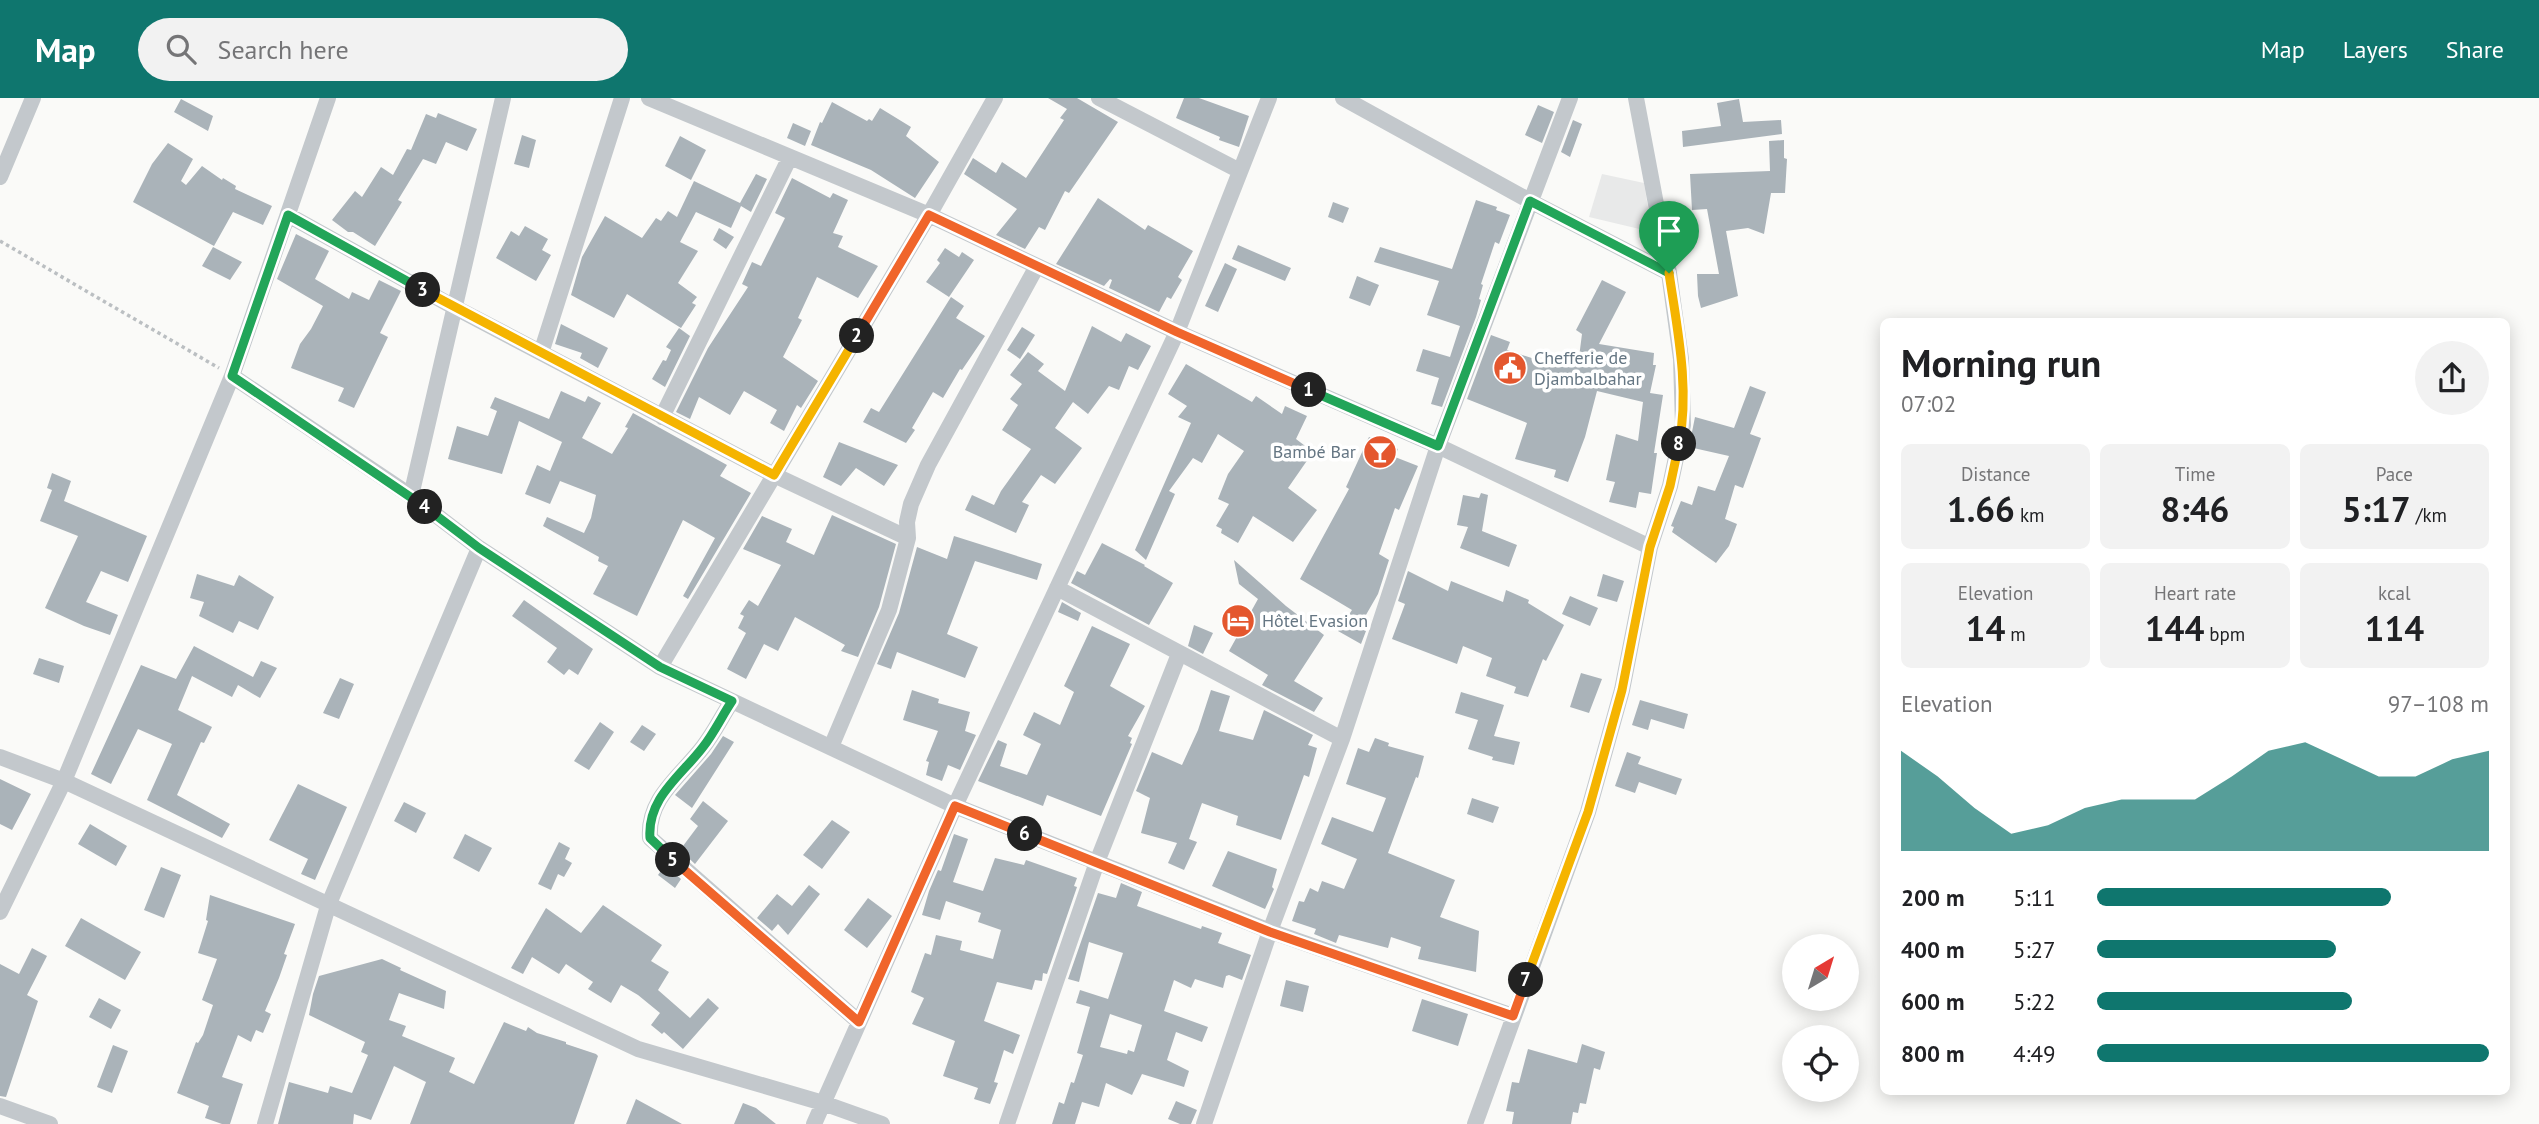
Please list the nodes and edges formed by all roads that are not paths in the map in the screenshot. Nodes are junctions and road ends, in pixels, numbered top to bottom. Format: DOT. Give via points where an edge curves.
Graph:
graph roads {
  1 [pos="33,98"];
  2 [pos="328,98"];
  3 [pos="503,98"];
  4 [pos="622,98"];
  5 [pos="649,98"];
  6 [pos="995,98"];
  7 [pos="1098,98"];
  8 [pos="1269,98"];
  9 [pos="1343,98"];
  10 [pos="1570,98"];
  11 [pos="1636,98"];
  12 [pos="790,157"];
  13 [pos="1240,171"];
  14 [pos="0,177"];
  15 [pos="1530,201"];
  16 [pos="288,215"];
  17 [pos="929,215"];
  18 [pos="1037,266"];
  19 [pos="1669,273"];
  20 [pos="454,307"];
  21 [pos="1177,332"];
  22 [pos="541,353"];
  23 [pos="232,376"];
  24 [pos="662,417"];
  25 [pos="1438,446"];
  26 [pos="774,475"];
  27 [pos="411,496"];
  28 [pos="908,538"];
  29 [pos="1650,547"];
  30 [pos="479,548"];
  31 [pos="1057,588"];
  32 [pos="1180,654"];
  33 [pos="660,667"];
  34 [pos="732,701"];
  35 [pos="1342,739"];
  36 [pos="831,747"];
  37 [pos="0,757"];
  38 [pos="64,781"];
  39 [pos="955,806"];
  40 [pos="1097,862"];
  41 [pos="328,906"];
  42 [pos="0,912"];
  43 [pos="1270,932"];
  44 [pos="1513,1016"];
  45 [pos="859,1022"];
  46 [pos="823,1104"];
  47 [pos="0,1106"];
  48 [pos="50,1124"];
  49 [pos="265,1124"];
  50 [pos="814,1124"];
  51 [pos="881,1124"];
  52 [pos="1007,1124"];
  53 [pos="1204,1124"];
  54 [pos="1475,1124"];
  1 -- 14 [label="street"];
  2 -- 16 [label="street"];
  3 -- 20 [label="street"];
  4 -- 22 [label="street"];
  5 -- 12 [label="street"];
  6 -- 17 [label="street"];
  7 -- 13 [label="street"];
  8 -- 13 [label="street"];
  9 -- 15 [label="street"];
  10 -- 15 [label="street"];
  11 -- 19 [label="street"];
  12 -- 17 [label="street"];
  12 -- 24 [label="street"];
  13 -- 21 [label="street"];
  15 -- 19 [label="street"];
  15 -- 25 [label="street"];
  16 -- 20 [label="street"];
  16 -- 23 [label="street"];
  17 -- 18 [label="street"];
  17 -- 26 [label="street"];
  18 -- 21 [label="street"];
  18 -- 28 [label="street" via="928,465 911,504"];
  19 -- 29 [label="street" via="1681,359 1683,425"];
  20 -- 22 [label="street"];
  20 -- 27 [label="street"];
  21 -- 25 [label="street"];
  21 -- 31 [label="street"];
  22 -- 24 [label="street"];
  23 -- 27 [label="street"];
  23 -- 38 [label="street"];
  24 -- 26 [label="street"];
  25 -- 29 [label="street"];
  25 -- 35 [label="street"];
  26 -- 28 [label="street"];
  26 -- 33 [label="street"];
  27 -- 30 [label="street"];
  28 -- 36 [label="street" via="888,610"];
  29 -- 44 [label="street" via="1622,690 1588,812"];
  30 -- 33 [label="street"];
  30 -- 41 [label="street"];
  31 -- 32 [label="street"];
  31 -- 39 [label="street"];
  32 -- 35 [label="street"];
  32 -- 40 [label="street"];
  33 -- 34 [label="street"];
  34 -- 36 [label="street"];
  34 -- 45 [label="street" via="702,748 665,790 649,824 650,838"];
  35 -- 43 [label="street"];
  36 -- 39 [label="street"];
  37 -- 38 [label="street"];
  38 -- 41 [label="street"];
  38 -- 42 [label="street"];
  39 -- 40 [label="street"];
  39 -- 45 [label="street"];
  40 -- 43 [label="street"];
  40 -- 52 [label="street"];
  41 -- 46 [label="street" via="638,1049"];
  41 -- 49 [label="street"];
  43 -- 44 [label="street"];
  43 -- 53 [label="street"];
  44 -- 54 [label="street"];
  45 -- 46 [label="street"];
  46 -- 50 [label="street"];
  46 -- 51 [label="street"];
  47 -- 48 [label="street"];
}
